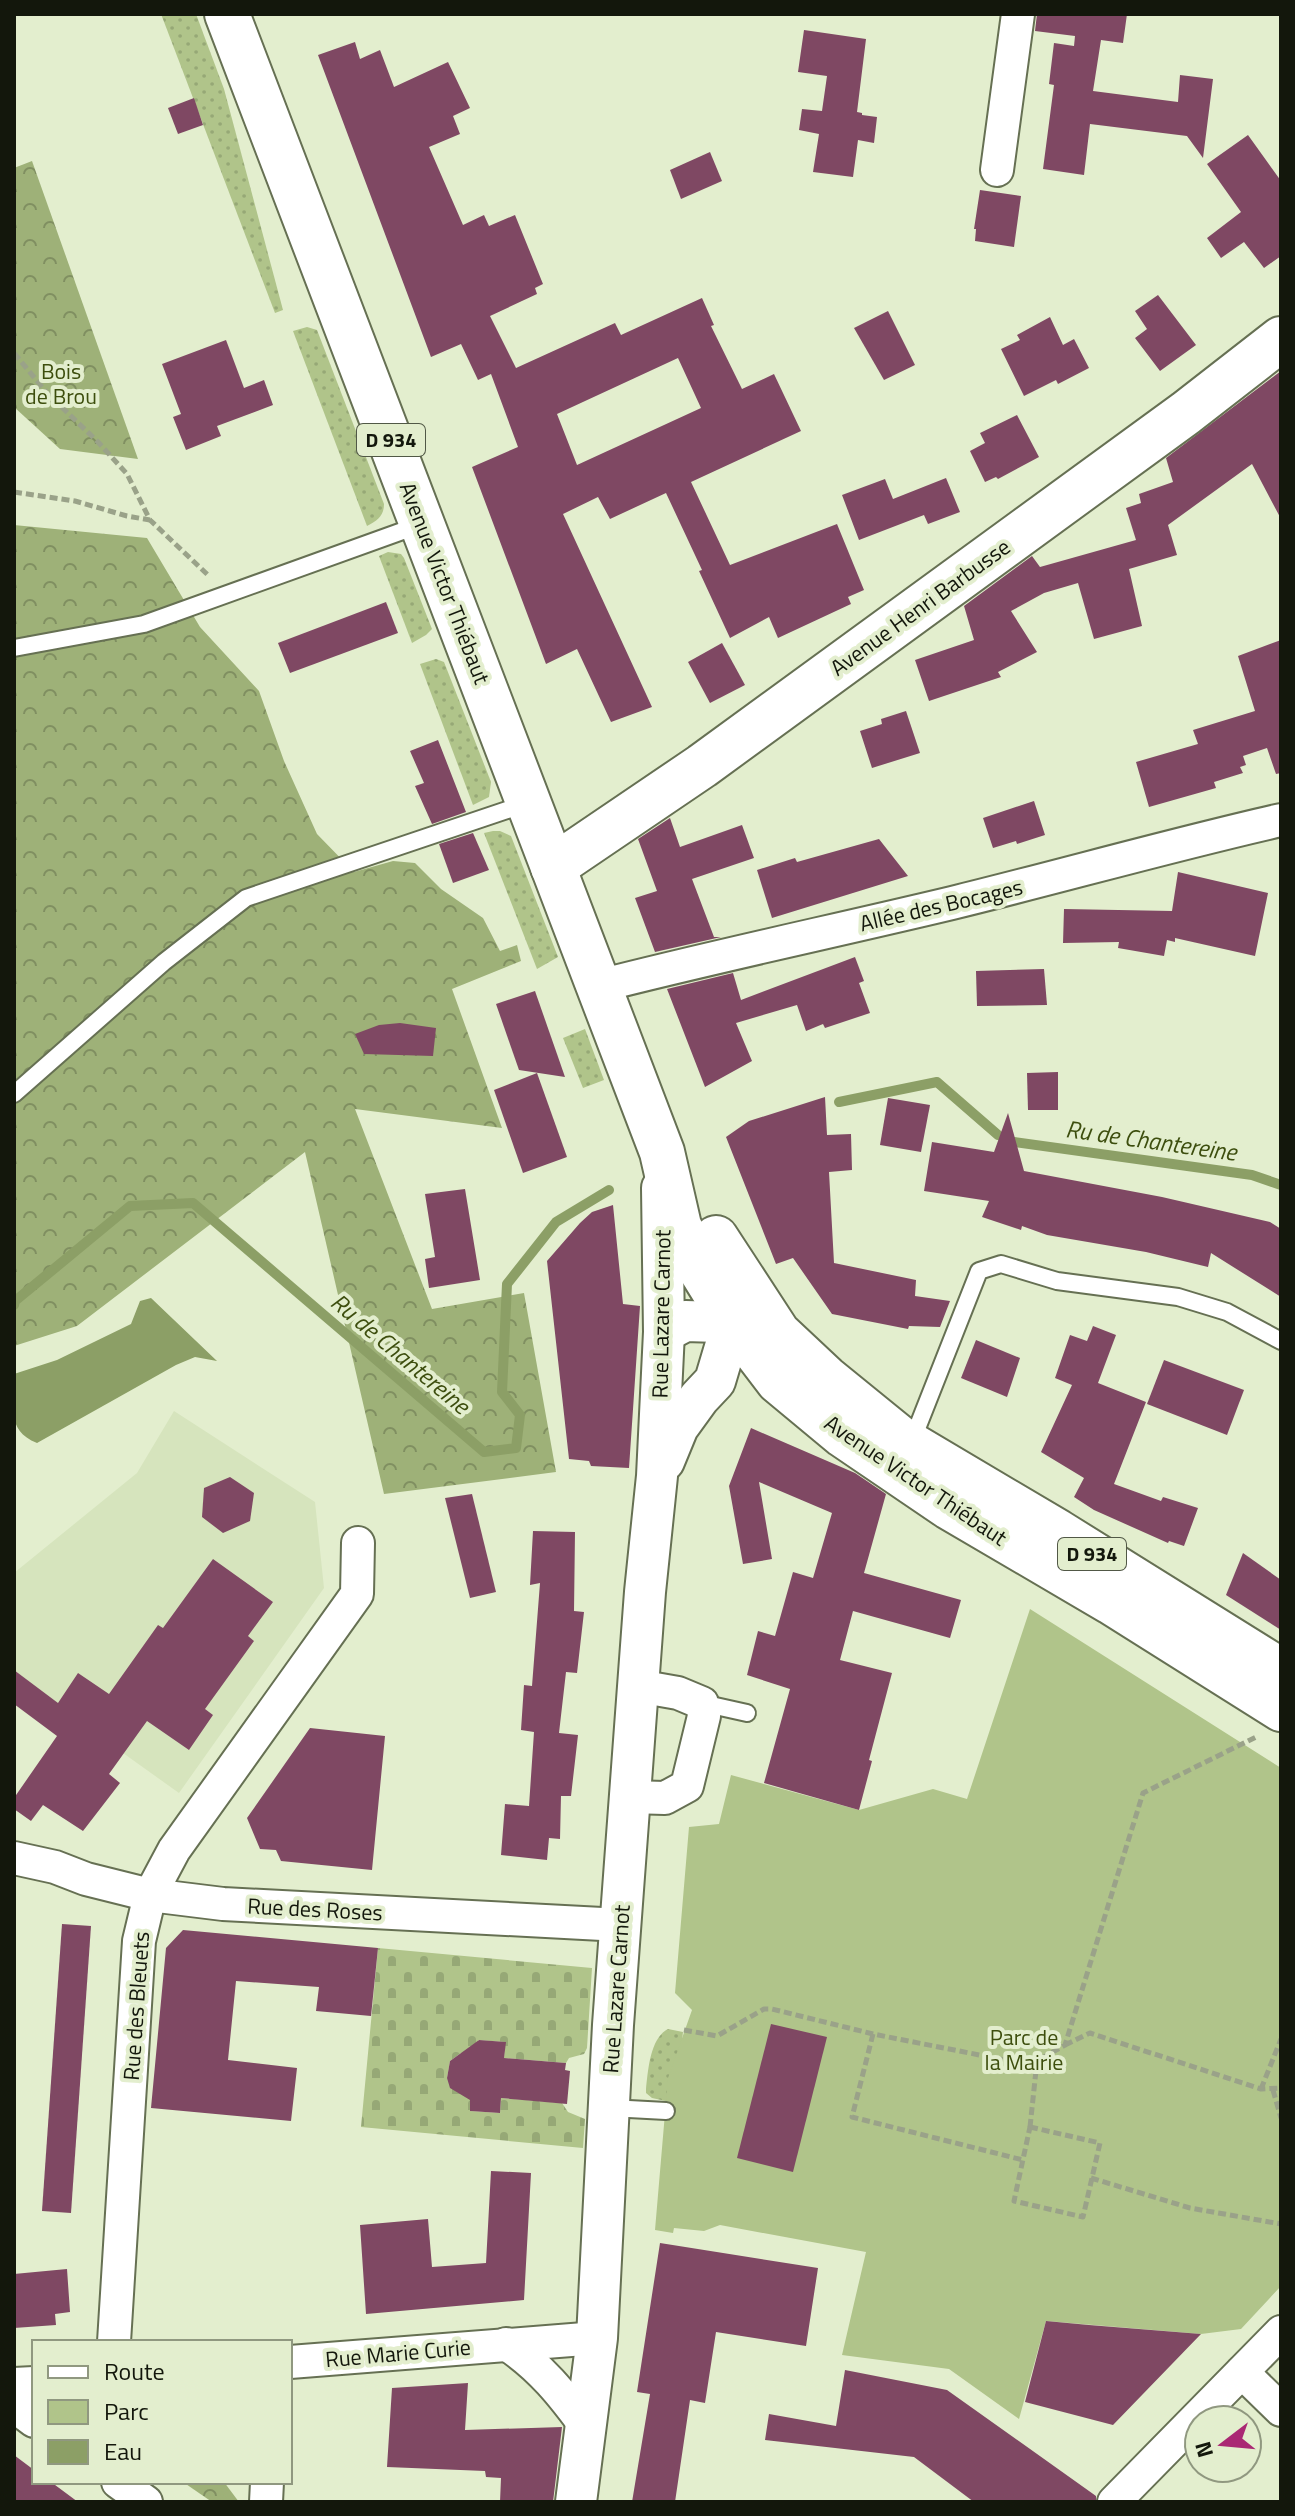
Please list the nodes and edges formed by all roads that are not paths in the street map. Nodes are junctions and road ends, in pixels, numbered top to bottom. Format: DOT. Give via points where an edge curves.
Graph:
graph roads {
  1 [pos="227,14"];
  2 [pos="1018,14"];
  3 [pos="997,170"];
  4 [pos="1281,339"];
  5 [pos="423,523"];
  6 [pos="14,648"];
  7 [pos="528,802"];
  8 [pos="1281,820"];
  9 [pos="553,867"];
  10 [pos="599,986"];
  11 [pos="14,1094"];
  12 [pos="662,1152"];
  13 [pos="738,1302"];
  14 [pos="664,1332"];
  15 [pos="1281,1341"];
  16 [pos="715,1381"];
  17 [pos="778,1381"];
  18 [pos="902,1451"];
  19 [pos="657,1476"];
  20 [pos="358,1543"];
  21 [pos="1281,1671"];
  22 [pos="638,1686"];
  23 [pos="702,1703"];
  24 [pos="747,1713"];
  25 [pos="1273,1721"];
  26 [pos="630,1797"];
  27 [pos="14,1858"];
  28 [pos="150,1895"];
  29 [pos="621,1925"];
  30 [pos="609,2108"];
  31 [pos="666,2111"];
  32 [pos="1281,2332"];
  33 [pos="597,2338"];
  34 [pos="114,2340"];
  35 [pos="506,2344"];
  36 [pos="292,2362"];
  37 [pos="1242,2372"];
  38 [pos="14,2406"];
  39 [pos="1281,2410"];
  40 [pos="32,2420"];
  41 [pos="587,2428"];
  42 [pos="121,2484"];
  43 [pos="146,2502"];
  44 [pos="576,2502"];
  45 [pos="1114,2502"];
  1 -- 5 [label="main road, Avenue Victor Thiébaut / D 934"];
  2 -- 3 [label="street"];
  4 -- 9 [label="main road, Avenue Henri Barbusse" via="702,766"];
  5 -- 6 [label="lane" via="144,624"];
  5 -- 7 [label="main road, Avenue Victor Thiébaut / D 934"];
  7 -- 9 [label="main road, Avenue Victor Thiébaut / D 934"];
  7 -- 11 [label="lane" via="246,898 164,962"];
  8 -- 10 [label="street, Allée des Bocages"];
  9 -- 10 [label="main road, Avenue Victor Thiébaut / D 934"];
  10 -- 12 [label="main road, Avenue Victor Thiébaut / D 934"];
  12 -- 13 [label="main road, Avenue Victor Thiébaut / D 934" via="679,1226 702,1272"];
  12 -- 14 [label="street, Rue Lazare Carnot"];
  13 -- 14 [label="street"];
  13 -- 16 [label="street, Rue Lazare Carnot"];
  13 -- 17 [label="main road, Avenue Victor Thiébaut / D 934"];
  13 -- 18 [label="main road, Avenue Victor Thiébaut / D 934"];
  14 -- 19 [label="street, Rue Lazare Carnot"];
  15 -- 18 [label="lane" via="1200,1303 1057,1281 1001,1264 979,1271 928,1403"];
  16 -- 17 [label="street"];
  16 -- 19 [label="street, Rue Lazare Carnot" via="678,1427"];
  17 -- 18 [label="main road, Avenue Victor Thiébaut / D 934" via="843,1435"];
  18 -- 21 [label="main road, Avenue Victor Thiébaut / D 934" via="1058,1532"];
  18 -- 25 [label="main road, Avenue Victor Thiébaut / D 934" via="949,1507 1111,1602"];
  19 -- 22 [label="street, Rue Lazare Carnot"];
  20 -- 28 [label="street, Rue des Bleuets" via="357,1594 174,1850"];
  22 -- 23 [label="street"];
  22 -- 26 [label="street, Rue Lazare Carnot"];
  23 -- 24 [label="lane"];
  23 -- 26 [label="street" via="704,1716 687,1786 665,1798"];
  26 -- 29 [label="street, Rue Lazare Carnot"];
  27 -- 28 [label="street, Rue des Roses"];
  28 -- 29 [label="street, Rue des Roses" via="223,1904"];
  28 -- 34 [label="street, Rue des Bleuets" via="139,1941"];
  29 -- 30 [label="street, Rue Lazare Carnot"];
  30 -- 31 [label="lane"];
  30 -- 33 [label="street, Rue Lazare Carnot"];
  32 -- 37 [label="street"];
  33 -- 35 [label="street, Rue Marie Curie"];
  33 -- 41 [label="street, Rue Lazare Carnot"];
  35 -- 36 [label="street, Rue Marie Curie"];
  35 -- 41 [label="street" via="558,2388"];
  37 -- 39 [label="street"];
  37 -- 45 [label="street"];
  38 -- 40 [label="street"];
  41 -- 44 [label="street, Rue Lazare Carnot"];
  42 -- 43 [label="street"];
}
